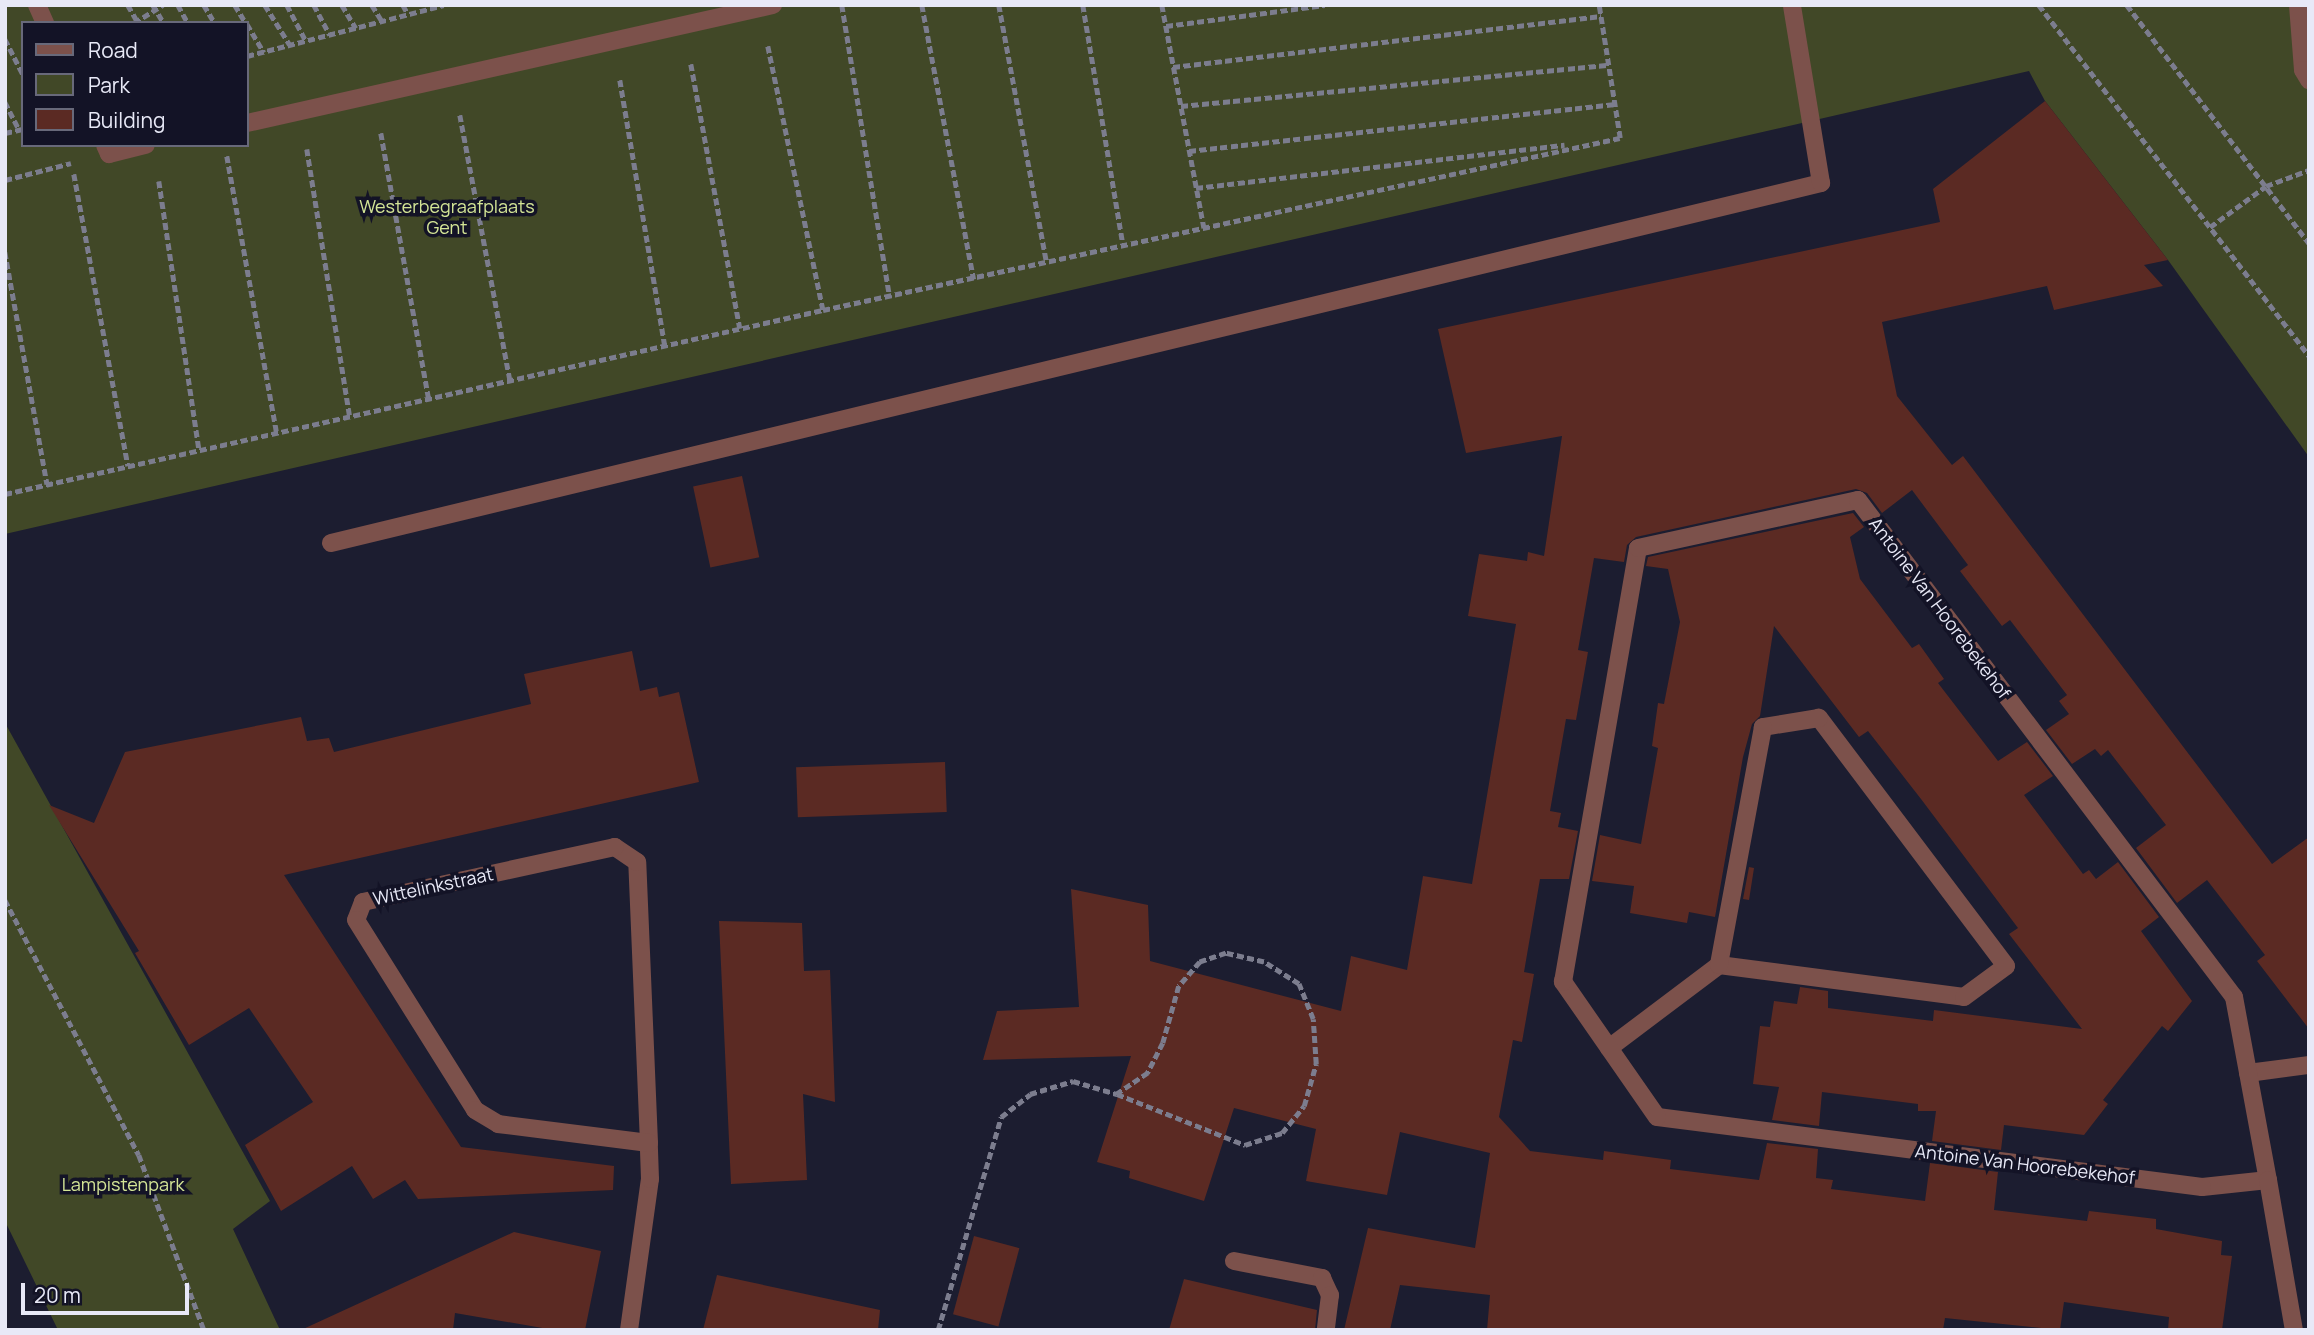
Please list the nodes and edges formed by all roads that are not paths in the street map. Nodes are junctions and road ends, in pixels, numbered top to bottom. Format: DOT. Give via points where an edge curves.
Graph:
graph roads {
  1 [pos="37,5"];
  2 [pos="1792,5"];
  3 [pos="2298,5"];
  4 [pos="767,7"];
  5 [pos="44,21"];
  6 [pos="2309,80"];
  7 [pos="248,123"];
  8 [pos="126,147"];
  9 [pos="107,149"];
  10 [pos="331,543"];
  11 [pos="1719,965"];
  12 [pos="1609,1048"];
  13 [pos="2309,1065"];
  14 [pos="2248,1073"];
  15 [pos="649,1143"];
  16 [pos="2268,1180"];
  17 [pos="1234,1261"];
  18 [pos="629,1330"];
  19 [pos="1326,1330"];
  20 [pos="2294,1330"];
  1 -- 5 [label="street"];
  2 -- 10 [label="street" via="1821,183"];
  3 -- 6 [label="street" via="2303,70"];
  4 -- 7 [label="street"];
  8 -- 9 [label="street"];
  11 -- 11 [label="street" via="1964,997 2006,966 1819,718 1763,727"];
  11 -- 12 [label="street"];
  12 -- 14 [label="street, Antoine Van Hoorebekehof" via="1563,982 1638,548 1858,499 2234,997"];
  12 -- 16 [label="street, Antoine Van Hoorebekehof" via="1657,1116 2202,1187"];
  13 -- 14 [label="street"];
  14 -- 16 [label="street, Antoine Van Hoorebekehof"];
  15 -- 15 [label="street, Wittelinkstraat" via="498,1124 475,1110 356,920 363,902 615,847 637,862"];
  15 -- 18 [label="street, Wittelinkstraat" via="650,1179"];
  16 -- 20 [label="street, Antoine Van Hoorebekehof"];
  17 -- 19 [label="street" via="1322,1279 1330,1295"];
}
